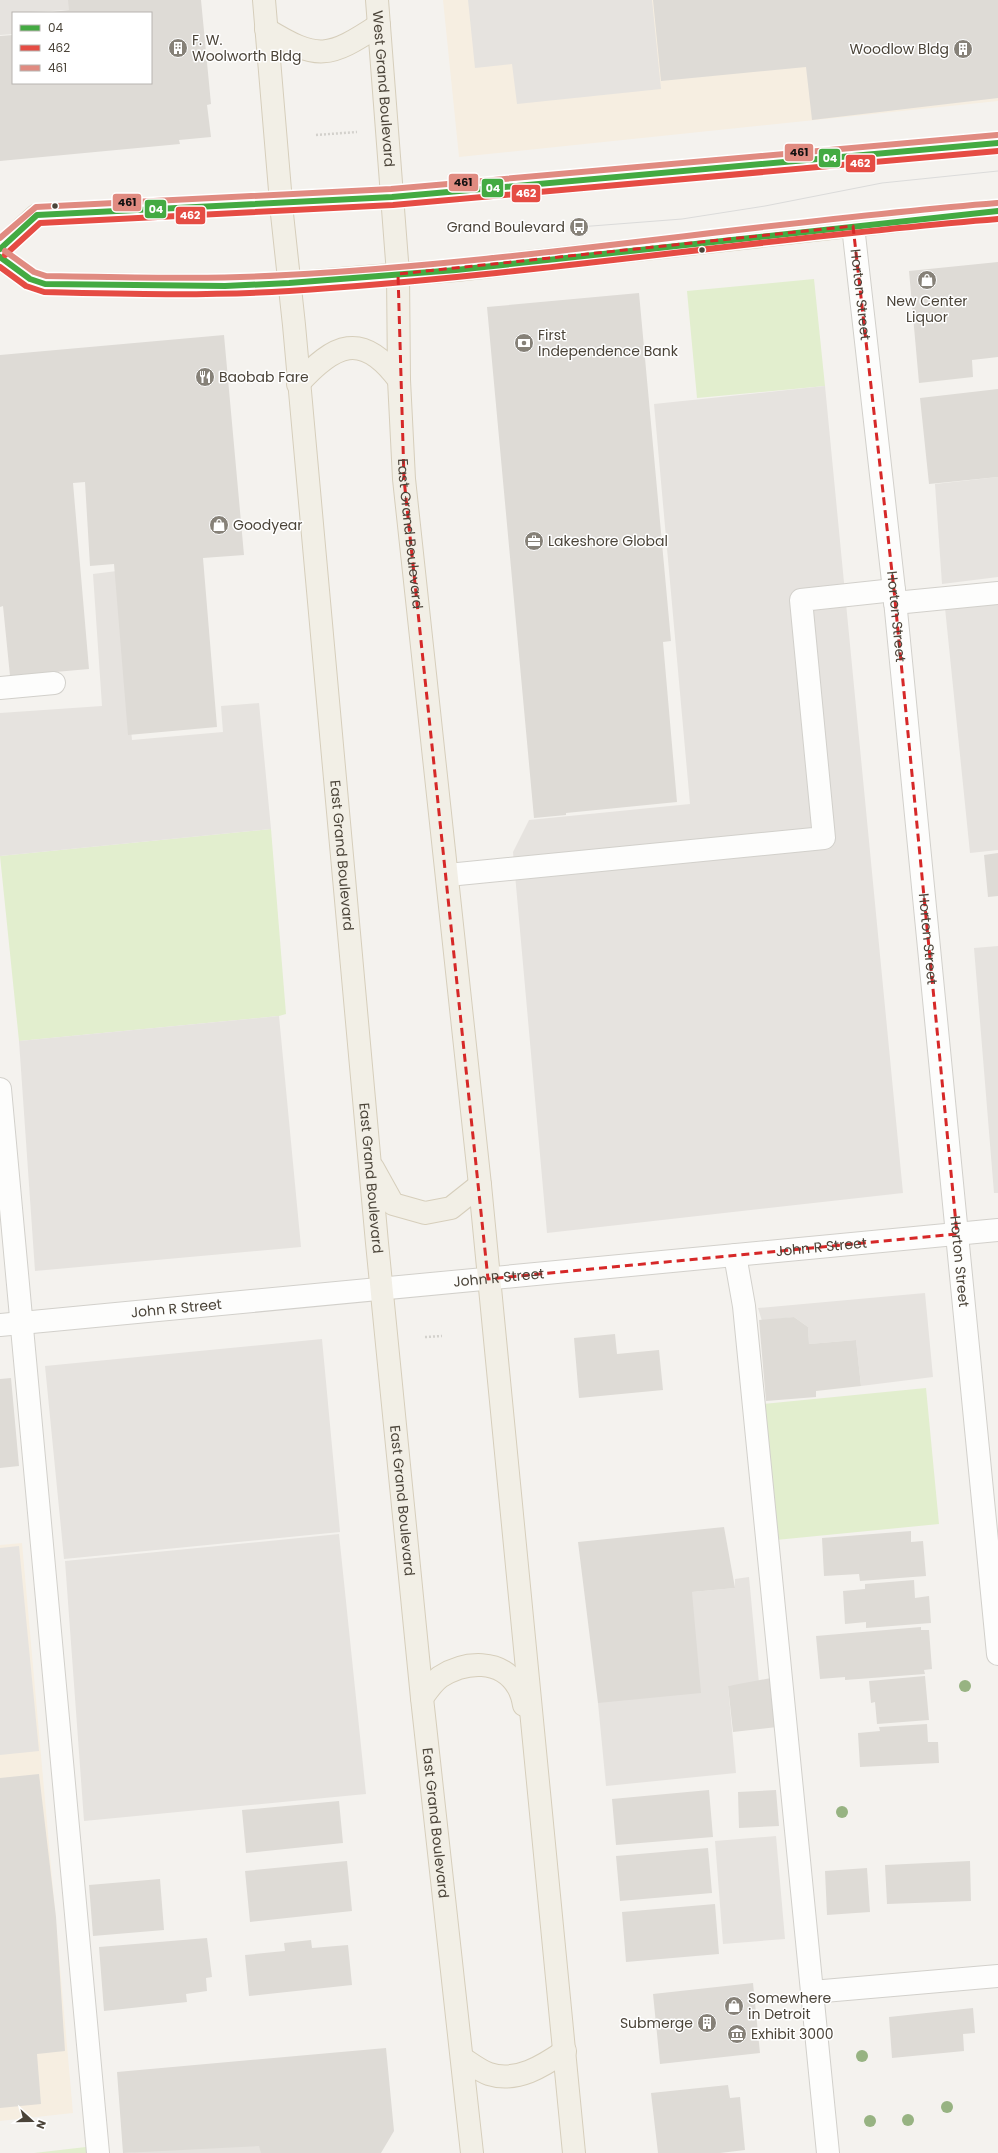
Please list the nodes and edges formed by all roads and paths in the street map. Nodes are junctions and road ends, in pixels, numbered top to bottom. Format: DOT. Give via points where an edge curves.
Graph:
graph roads {
  1 [pos="264,0"];
  2 [pos="377,0"];
  3 [pos="379,25"];
  4 [pos="266,29"];
  5 [pos="361,132"];
  6 [pos="316,135"];
  7 [pos="998,142"];
  8 [pos="392,197"];
  9 [pos="281,202"];
  10 [pos="998,211"];
  11 [pos="853,226"];
  12 [pos="0,249"];
  13 [pos="0,257"];
  14 [pos="398,274"];
  15 [pos="289,283"];
  16 [pos="399,380"];
  17 [pos="298,384"];
  18 [pos="998,593"];
  19 [pos="894,597"];
  20 [pos="54,683"];
  21 [pos="0,688"];
  22 [pos="448,875"];
  23 [pos="0,1089"];
  24 [pos="369,1161"];
  25 [pos="480,1185"];
  26 [pos="998,1230"];
  27 [pos="957,1234"];
  28 [pos="735,1255"];
  29 [pos="488,1279"];
  30 [pos="381,1289"];
  31 [pos="22,1323"];
  32 [pos="0,1325"];
  33 [pos="442,1336"];
  34 [pos="425,1337"];
  35 [pos="998,1654"];
  36 [pos="422,1698"];
  37 [pos="531,1727"];
  38 [pos="998,1976"];
  39 [pos="812,1992"];
  40 [pos="565,2051"];
  41 [pos="462,2058"];
  42 [pos="98,2153"];
  43 [pos="472,2153"];
  44 [pos="574,2153"];
  45 [pos="828,2153"];
  1 -- 4 [label="main road"];
  2 -- 3 [label="main road, West Grand Boulevard"];
  3 -- 4 [label="main road" via="333,52 294,47"];
  3 -- 8 [label="main road, West Grand Boulevard"];
  4 -- 9 [label="main road"];
  5 -- 6 [label="path"];
  7 -- 8 [label="main road"];
  8 -- 9 [label="main road"];
  8 -- 14 [label="main road, West Grand Boulevard"];
  9 -- 12 [label="main road" via="37,215"];
  9 -- 15 [label="main road, East Grand Boulevard"];
  10 -- 11 [label="main road"];
  11 -- 14 [label="main road" via="456,270"];
  11 -- 19 [label="street, Horton Street"];
  13 -- 15 [label="main road" via="30,279 45,284 225,286"];
  14 -- 15 [label="main road"];
  14 -- 16 [label="main road, East Grand Boulevard"];
  15 -- 17 [label="main road, East Grand Boulevard"];
  16 -- 17 [label="main road" via="388,365 376,356 362,349 346,348 333,352 316,364"];
  16 -- 22 [label="main road, East Grand Boulevard" via="404,479"];
  17 -- 24 [label="main road, East Grand Boulevard"];
  18 -- 19 [label="street"];
  19 -- 22 [label="street" via="801,600 824,838"];
  19 -- 27 [label="street, Horton Street"];
  20 -- 21 [label="street"];
  22 -- 25 [label="main road, East Grand Boulevard"];
  23 -- 31 [label="street"];
  24 -- 25 [label="main road" via="393,1204 425,1213 451,1208"];
  24 -- 30 [label="main road, East Grand Boulevard"];
  25 -- 29 [label="main road, East Grand Boulevard"];
  26 -- 27 [label="street, John R Street"];
  27 -- 28 [label="street, John R Street"];
  27 -- 35 [label="street, Horton Street"];
  28 -- 29 [label="street, John R Street"];
  28 -- 39 [label="street" via="744,1306"];
  29 -- 30 [label="street, John R Street"];
  29 -- 37 [label="main road, East Grand Boulevard"];
  30 -- 31 [label="street, John R Street"];
  30 -- 36 [label="main road, East Grand Boulevard"];
  31 -- 32 [label="street, John R Street"];
  31 -- 42 [label="street"];
  33 -- 34 [label="path"];
  36 -- 37 [label="main road" via="439,1678 460,1667 479,1664 503,1671 519,1687"];
  36 -- 41 [label="main road, East Grand Boulevard"];
  37 -- 40 [label="main road, East Grand Boulevard"];
  38 -- 39 [label="street"];
  39 -- 45 [label="street"];
  40 -- 41 [label="main road" via="539,2069 513,2076 489,2074"];
  40 -- 44 [label="main road, East Grand Boulevard"];
  41 -- 43 [label="main road, East Grand Boulevard"];
}
